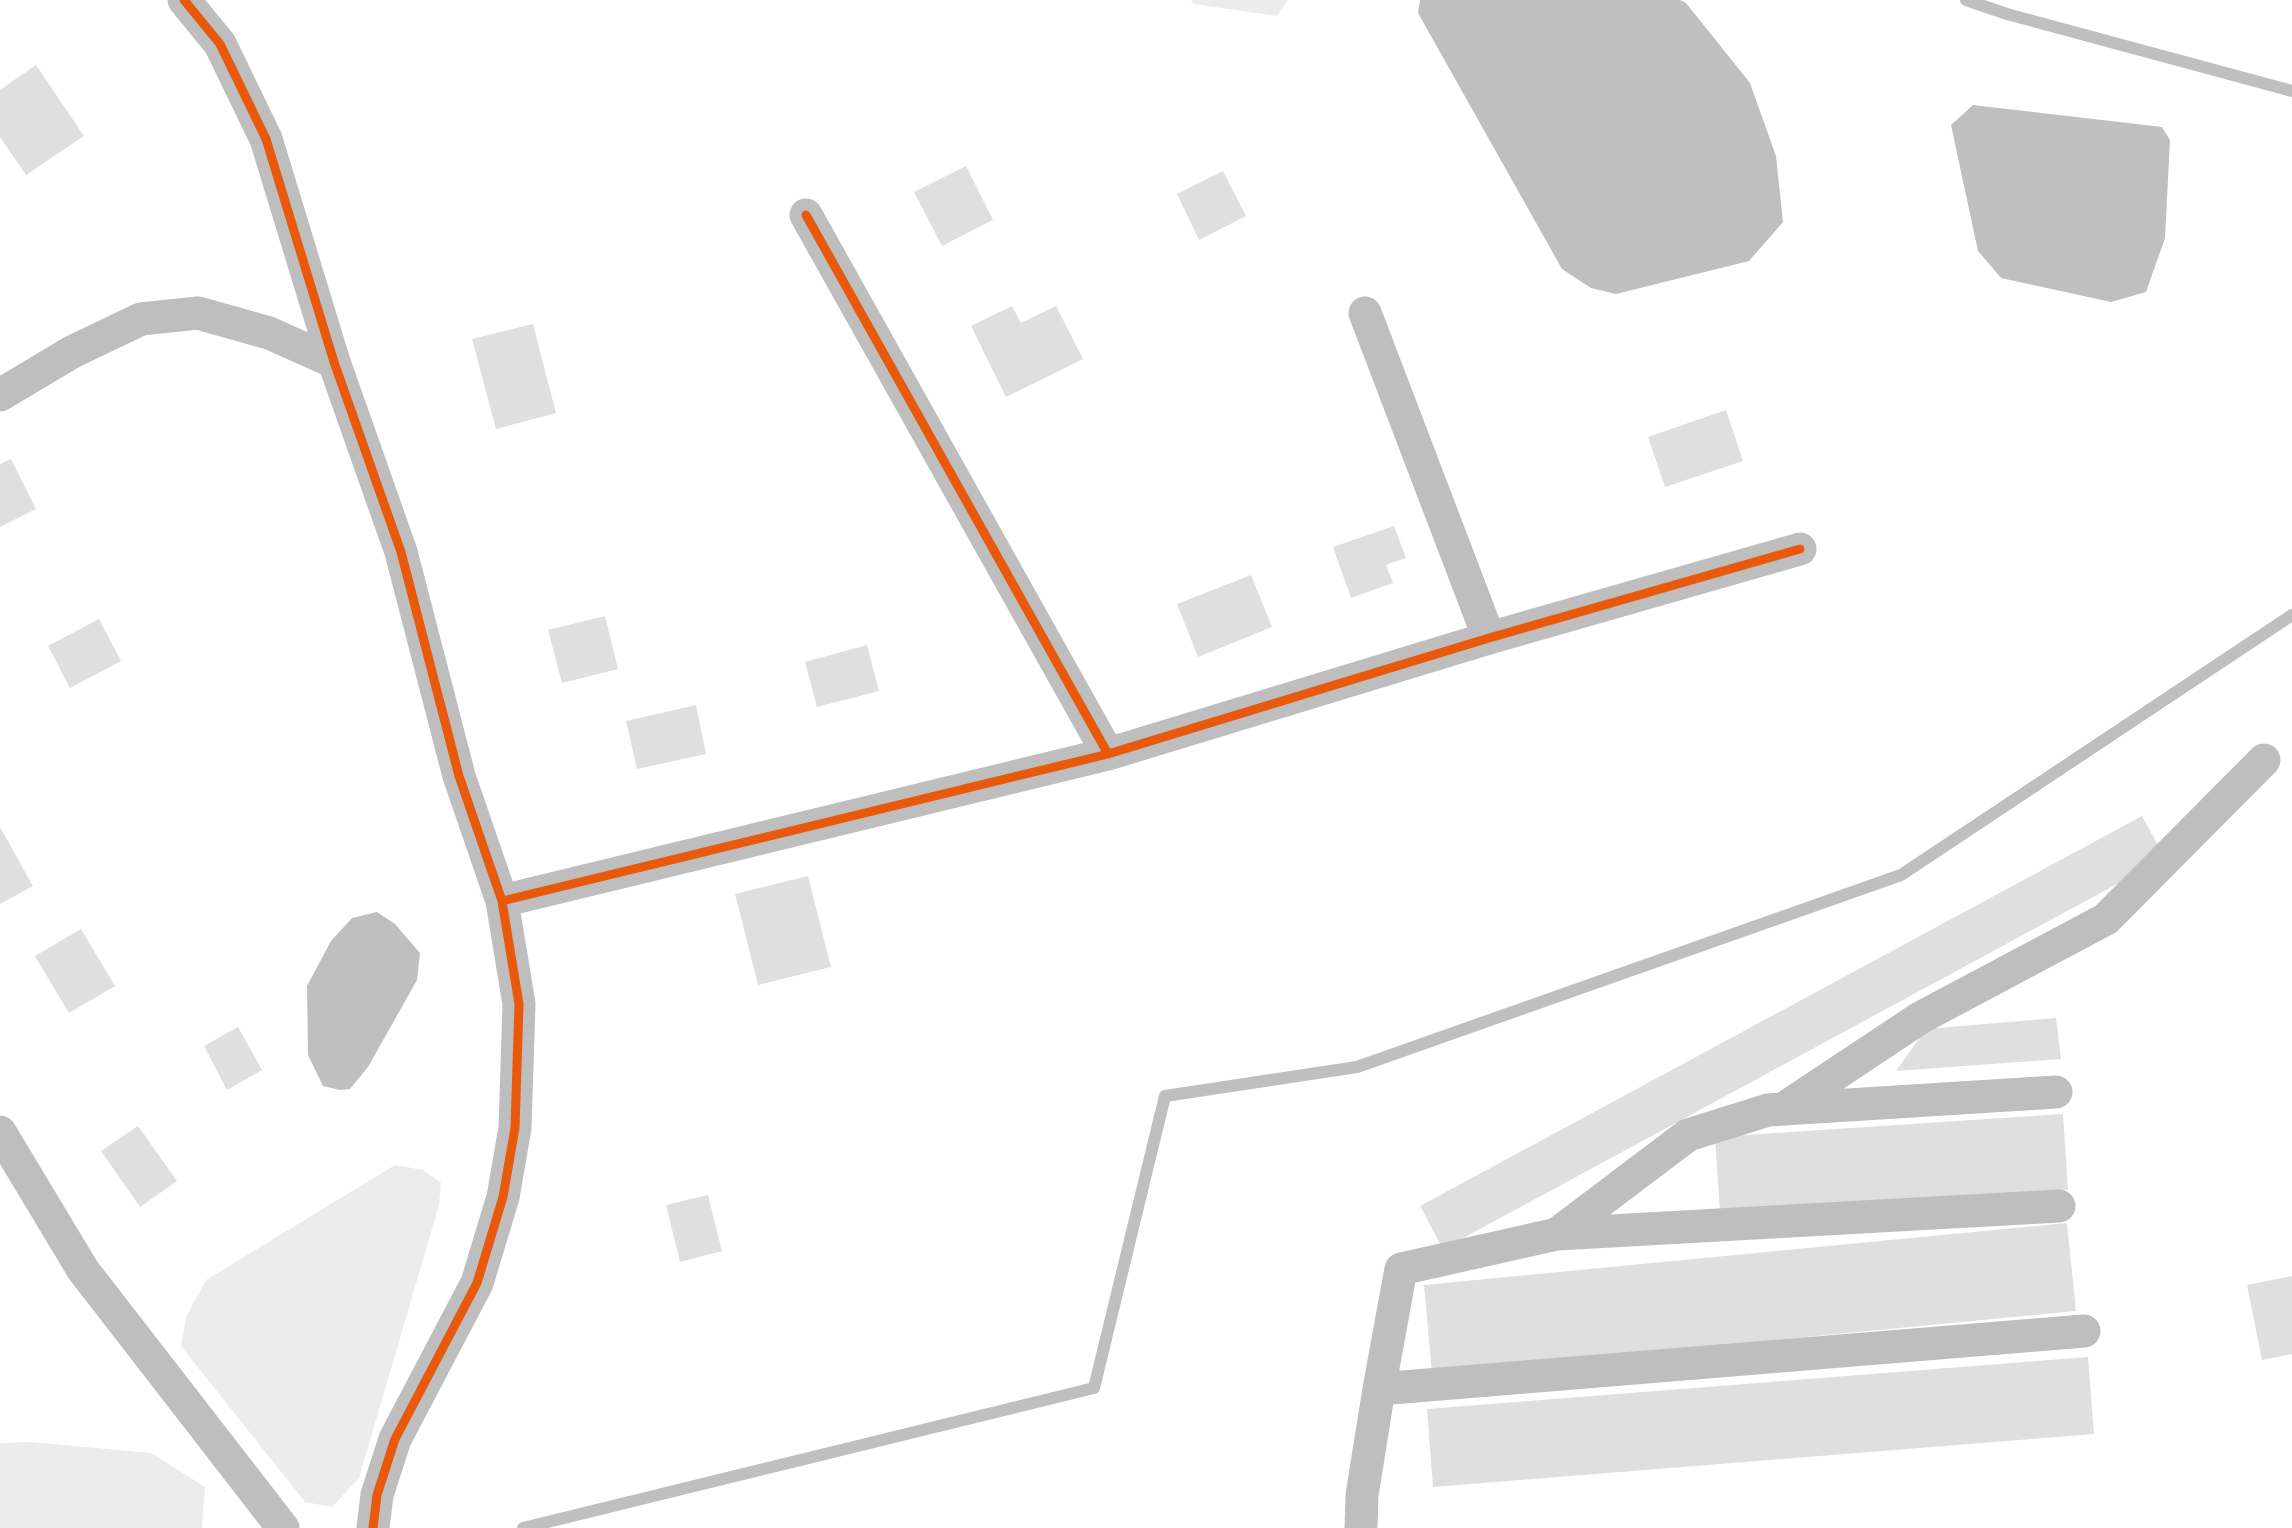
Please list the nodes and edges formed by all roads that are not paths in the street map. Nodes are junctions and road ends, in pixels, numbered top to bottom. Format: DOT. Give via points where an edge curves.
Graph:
graph roads {
  1 [pos="184,0"];
  2 [pos="806,215"];
  3 [pos="1365,313"];
  4 [pos="334,362"];
  5 [pos="0,395"];
  6 [pos="1800,549"];
  7 [pos="1490,638"];
  8 [pos="1108,754"];
  9 [pos="2264,760"];
  10 [pos="502,902"];
  11 [pos="2056,1092"];
  12 [pos="1783,1109"];
  13 [pos="0,1132"];
  14 [pos="2059,1206"];
  15 [pos="1557,1234"];
  16 [pos="2084,1331"];
  17 [pos="1379,1389"];
  18 [pos="282,1528"];
  19 [pos="373,1528"];
  20 [pos="1361,1528"];
  1 -- 4 [label="street" via="220,44 266,139"];
  2 -- 8 [label="street"];
  3 -- 7 [label="street"];
  4 -- 5 [label="street" via="269,333 198,313 187,314 141,319 72,352"];
  4 -- 10 [label="street" via="401,552 459,776"];
  6 -- 7 [label="street"];
  7 -- 8 [label="street"];
  8 -- 10 [label="street"];
  9 -- 12 [label="street" via="2106,919 1920,1018"];
  10 -- 19 [label="street" via="519,1004 515,1128 503,1197 477,1283 395,1439 377,1496"];
  11 -- 12 [label="street"];
  12 -- 15 [label="street" via="1688,1135"];
  13 -- 18 [label="street" via="82,1270"];
  14 -- 15 [label="street"];
  15 -- 17 [label="street" via="1401,1269"];
  16 -- 17 [label="street"];
  17 -- 20 [label="street" via="1362,1495"];
}
